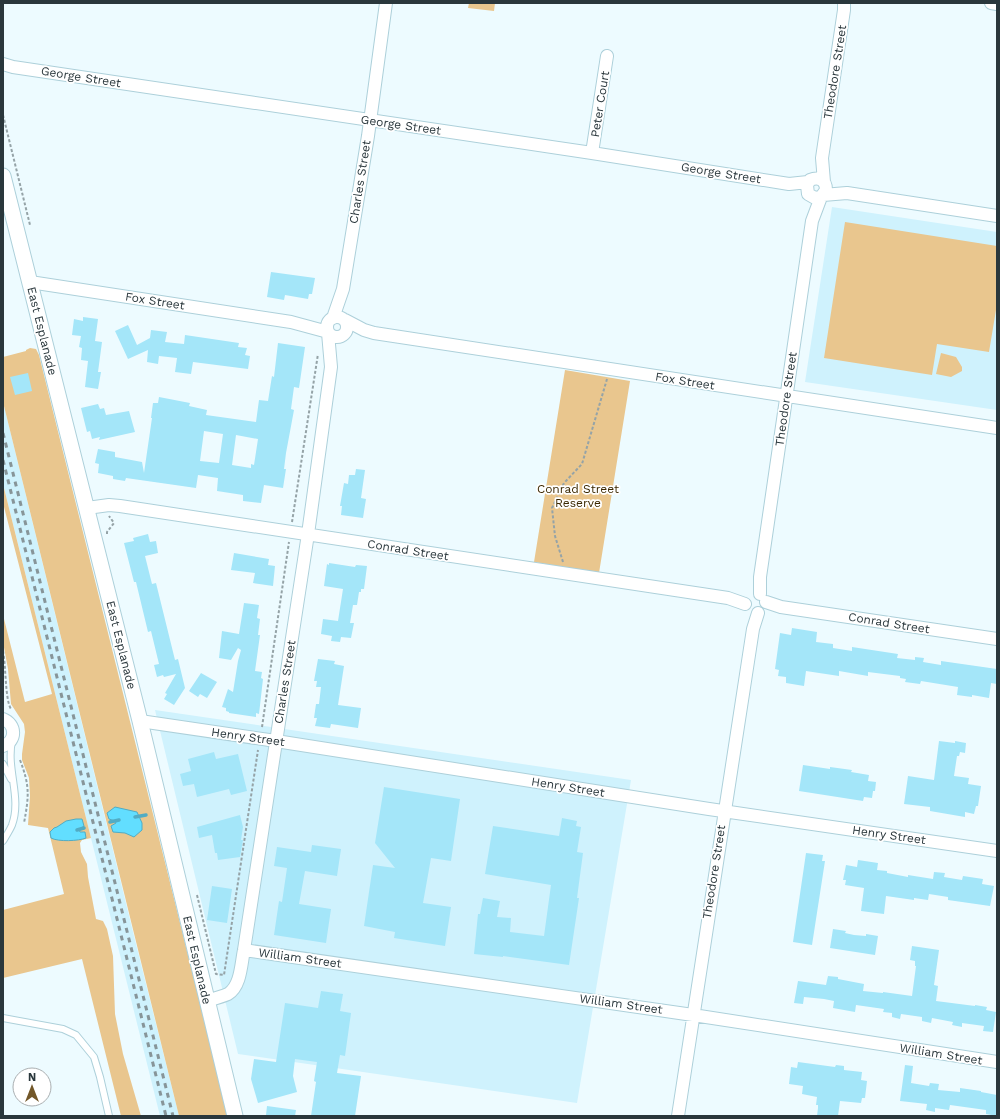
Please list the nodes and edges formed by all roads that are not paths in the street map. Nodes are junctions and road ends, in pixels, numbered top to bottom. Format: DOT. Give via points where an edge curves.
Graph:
graph roads {
  1 [pos="386,3"];
  2 [pos="991,3"];
  3 [pos="997,4"];
  4 [pos="845,5"];
  5 [pos="607,56"];
  6 [pos="6,66"];
  7 [pos="370,121"];
  8 [pos="592,153"];
  9 [pos="3,176"];
  10 [pos="816,188"];
  11 [pos="997,216"];
  12 [pos="30,282"];
  13 [pos="338,319"];
  14 [pos="280,320"];
  15 [pos="328,332"];
  16 [pos="374,333"];
  17 [pos="342,336"];
  18 [pos="331,367"];
  19 [pos="787,397"];
  20 [pos="997,428"];
  21 [pos="87,508"];
  22 [pos="308,534"];
  23 [pos="756,603"];
  24 [pos="997,639"];
  25 [pos="4,718"];
  26 [pos="140,721"];
  27 [pos="276,741"];
  28 [pos="8,742"];
  29 [pos="3,764"];
  30 [pos="13,784"];
  31 [pos="724,811"];
  32 [pos="3,841"];
  33 [pos="997,851"];
  34 [pos="244,950"];
  35 [pos="206,1001"];
  36 [pos="693,1015"];
  37 [pos="3,1018"];
  38 [pos="997,1062"];
  39 [pos="109,1116"];
  40 [pos="235,1116"];
  41 [pos="678,1116"];
  1 -- 7 [label="street, Charles Street"];
  2 -- 3 [label="street"];
  4 -- 10 [label="street, Theodore Street"];
  5 -- 8 [label="street, Peter Court"];
  6 -- 7 [label="street, George Street"];
  7 -- 8 [label="street, George Street"];
  7 -- 13 [label="street, Charles Street"];
  8 -- 10 [label="street, George Street"];
  9 -- 12 [label="street, East Esplanade"];
  10 -- 11 [label="street, George Street"];
  10 -- 19 [label="street, Theodore Street"];
  12 -- 14 [label="street, Fox Street"];
  12 -- 21 [label="street, East Esplanade"];
  13 -- 14 [label="street, Fox Street"];
  13 -- 15 [label="street" via="327,325"];
  13 -- 16 [label="street, Fox Street"];
  13 -- 17 [label="street" via="348,327"];
  14 -- 15 [label="street, Fox Street"];
  15 -- 17 [label="street" via="334,337"];
  15 -- 18 [label="street, Charles Street"];
  16 -- 17 [label="street, Fox Street"];
  16 -- 19 [label="street, Fox Street"];
  17 -- 18 [label="street, Charles Street"];
  18 -- 22 [label="street, Charles Street"];
  19 -- 20 [label="street, Fox Street"];
  19 -- 23 [label="street, Theodore Street"];
  21 -- 22 [label="street, Conrad Street" via="120,506"];
  21 -- 26 [label="street, East Esplanade"];
  22 -- 23 [label="street, Conrad Street"];
  22 -- 27 [label="street, Charles Street"];
  23 -- 24 [label="street, Conrad Street"];
  23 -- 31 [label="street, Theodore Street"];
  25 -- 28 [label="street" via="12,726 14,734"];
  26 -- 27 [label="street, Henry Street"];
  26 -- 35 [label="street, East Esplanade"];
  27 -- 31 [label="street, Henry Street"];
  27 -- 34 [label="street, Charles Street"];
  28 -- 30 [label="lane"];
  29 -- 30 [label="lane"];
  30 -- 32 [label="lane" via="14,813"];
  31 -- 33 [label="street, Henry Street"];
  31 -- 36 [label="street, Theodore Street"];
  34 -- 35 [label="street, Charles Street" via="239,977 234,988 228,994"];
  34 -- 36 [label="street, William Street"];
  35 -- 40 [label="street, East Esplanade"];
  36 -- 38 [label="street, William Street"];
  36 -- 41 [label="street, Theodore Street"];
  37 -- 39 [label="lane" via="63,1029 76,1035 94,1057"];
}
